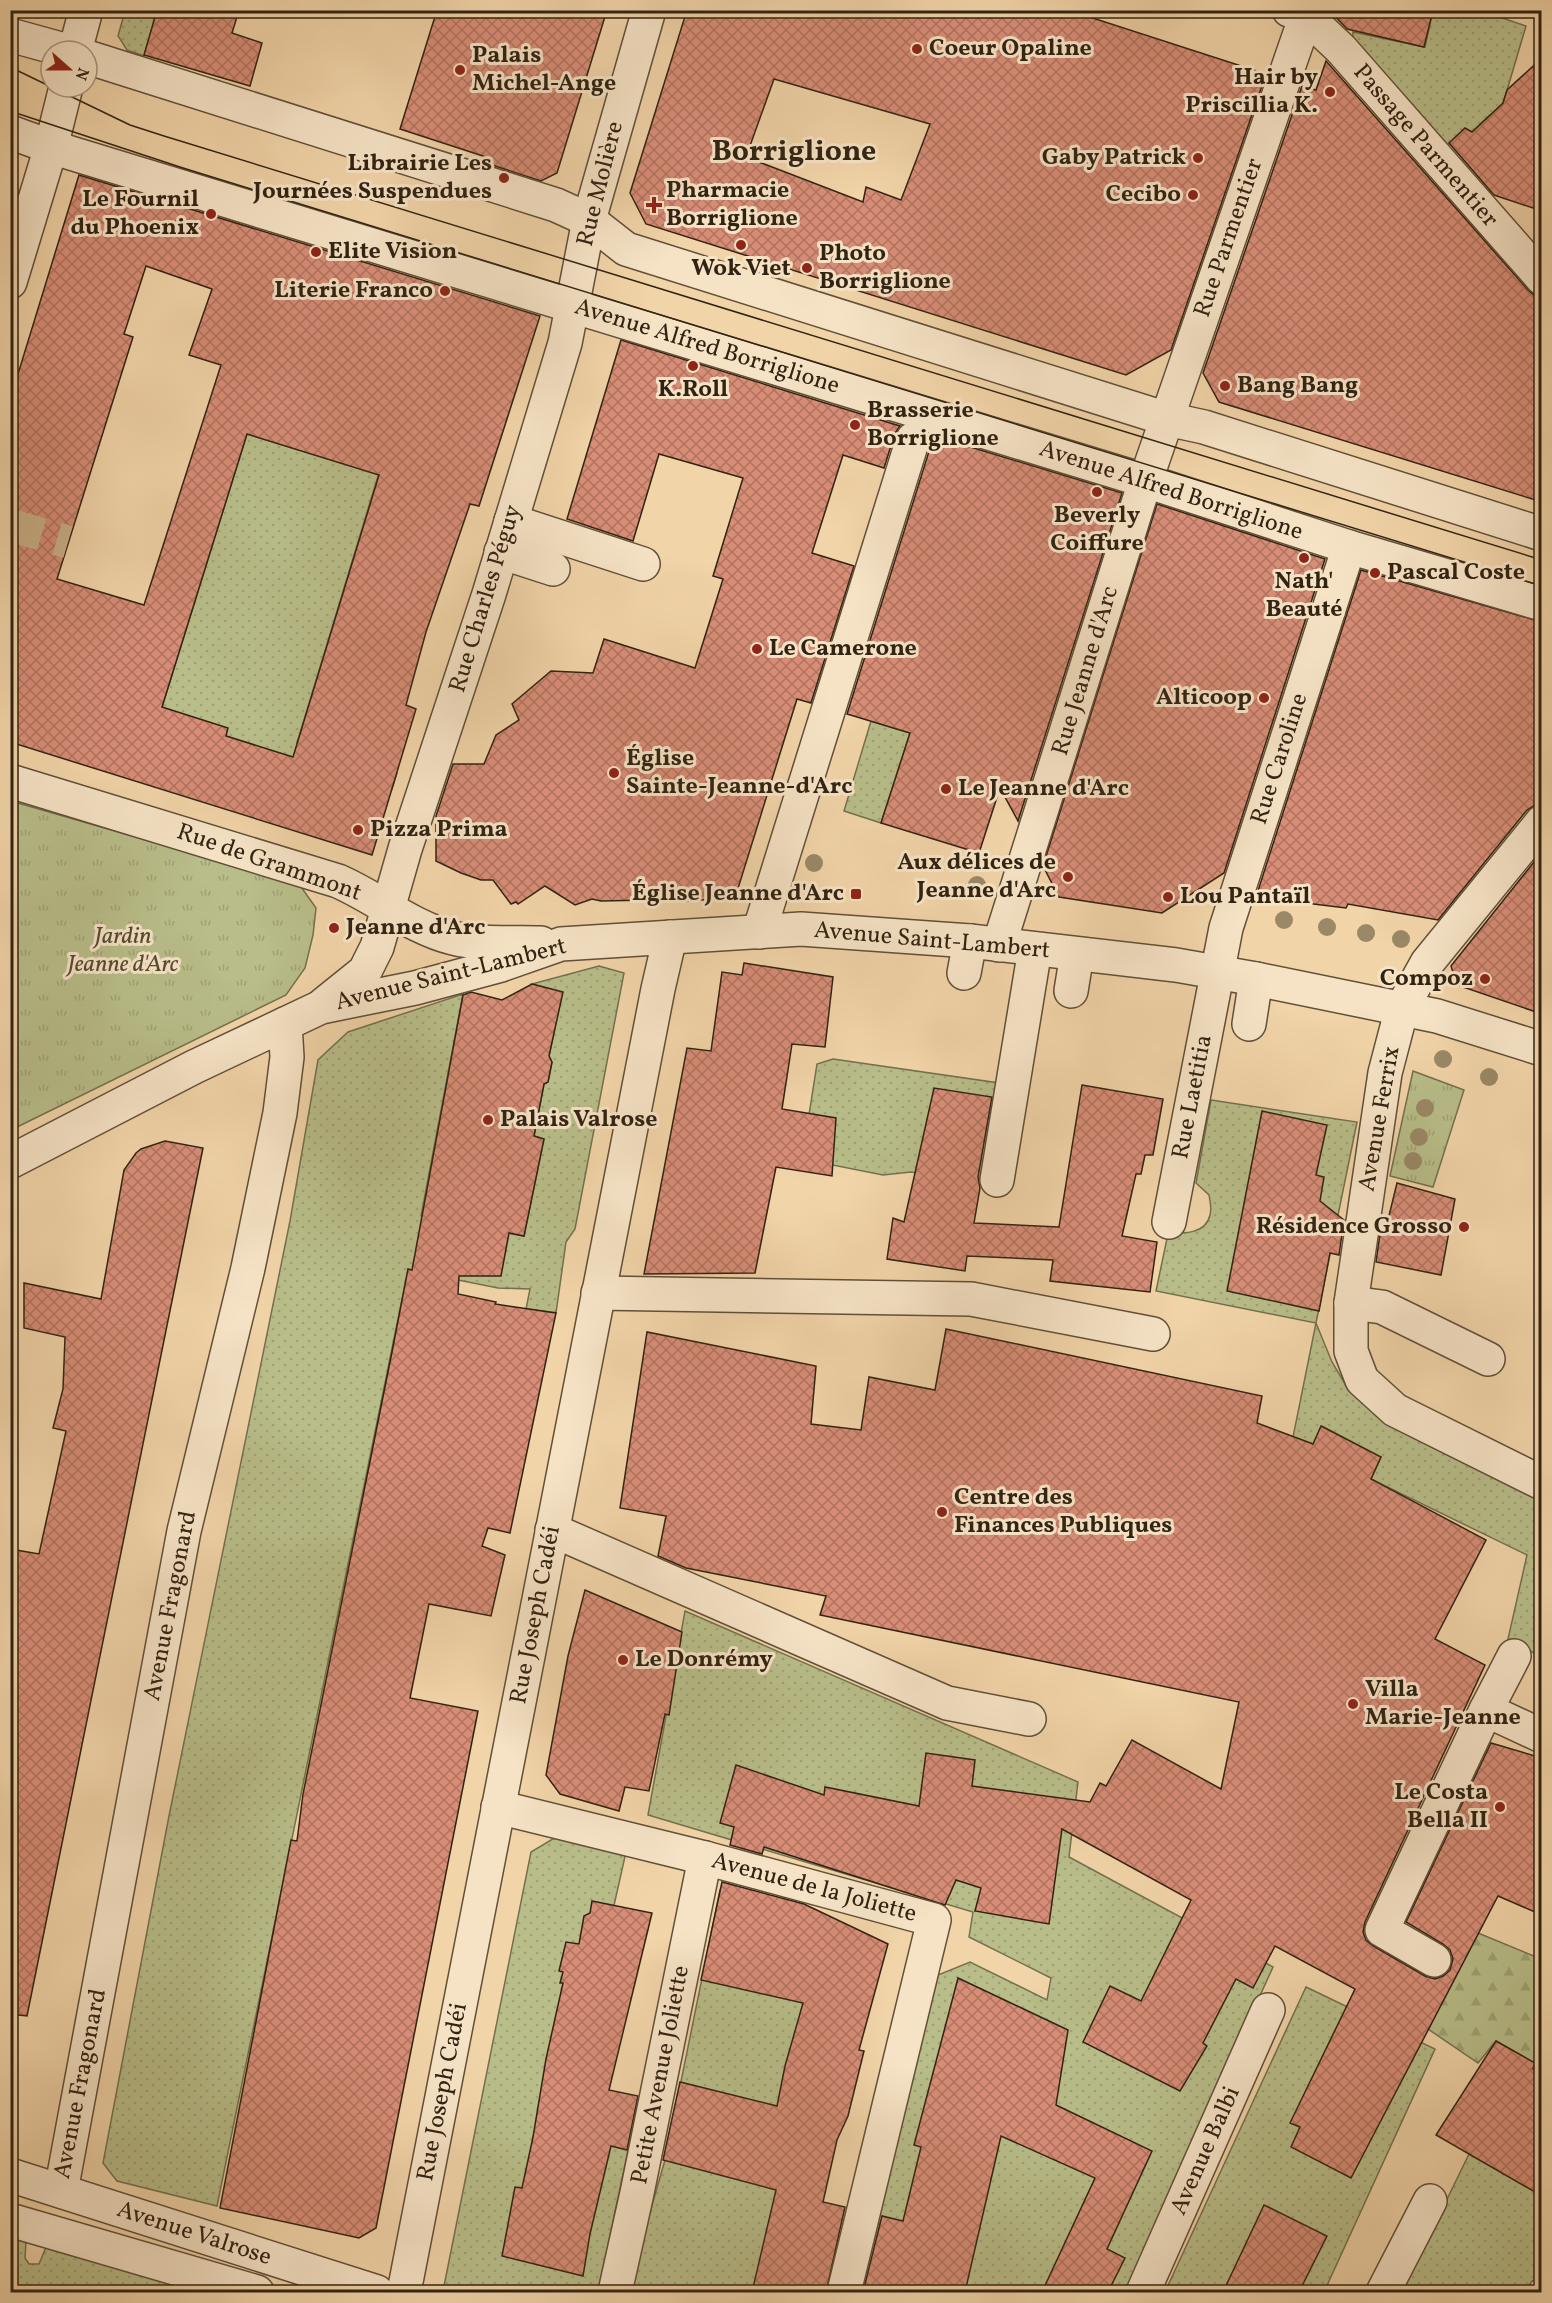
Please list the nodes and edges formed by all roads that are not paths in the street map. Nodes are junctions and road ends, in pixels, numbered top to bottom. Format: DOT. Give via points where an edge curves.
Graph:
graph roads {
  1 [pos="86,10"];
  2 [pos="649,10"];
  3 [pos="1301,12"];
  4 [pos="10,35"];
  5 [pos="78,39"];
  6 [pos="39,43"];
  7 [pos="99,61"];
  8 [pos="63,99"];
  9 [pos="10,132"];
  10 [pos="51,147"];
  11 [pos="589,220"];
  12 [pos="1542,278"];
  13 [pos="10,282"];
  14 [pos="575,298"];
  15 [pos="1167,419"];
  16 [pos="913,439"];
  17 [pos="1149,473"];
  18 [pos="511,521"];
  19 [pos="1542,534"];
  20 [pos="1349,547"];
  21 [pos="501,552"];
  22 [pos="644,564"];
  23 [pos="553,569"];
  24 [pos="1542,604"];
  25 [pos="10,781"];
  26 [pos="1542,822"];
  27 [pos="389,907"];
  28 [pos="759,932"];
  29 [pos="670,937"];
  30 [pos="984,943"];
  31 [pos="561,944"];
  32 [pos="1035,949"];
  33 [pos="1077,954"];
  34 [pos="1216,972"];
  35 [pos="964,973"];
  36 [pos="1256,979"];
  37 [pos="1071,991"];
  38 [pos="321,1007"];
  39 [pos="1402,1008"];
  40 [pos="285,1024"];
  41 [pos="1249,1024"];
  42 [pos="1542,1049"];
  43 [pos="10,1162"];
  44 [pos="997,1180"];
  45 [pos="1169,1222"];
  46 [pos="598,1293"];
  47 [pos="1351,1303"];
  48 [pos="1153,1334"];
  49 [pos="1488,1359"];
  50 [pos="1542,1483"];
  51 [pos="552,1530"];
  52 [pos="1514,1656"];
  53 [pos="1486,1710"];
  54 [pos="1029,1719"];
  55 [pos="1542,1736"];
  56 [pos="498,1807"];
  57 [pos="705,1858"];
  58 [pos="1434,1960"];
  59 [pos="1268,2010"];
  60 [pos="10,2175"];
  61 [pos="61,2191"];
  62 [pos="1430,2201"];
  63 [pos="10,2220"];
  64 [pos="257,2292"];
  65 [pos="377,2292"];
  66 [pos="404,2292"];
  67 [pos="615,2292"];
  68 [pos="844,2292"];
  69 [pos="1143,2292"];
  70 [pos="1383,2292"];
  1 -- 5 [label="street"];
  2 -- 11 [label="street, Rue Molière"];
  3 -- 12 [label="street, Passage Parmentier" via="1341,49"];
  3 -- 15 [label="street, Rue Parmentier"];
  4 -- 6 [label="street"];
  7 -- 11 [label="street" via="556,205"];
  8 -- 10 [label="street"];
  9 -- 10 [label="street, Avenue Alfred Borriglione"];
  10 -- 13 [label="street"];
  10 -- 14 [label="street, Avenue Alfred Borriglione"];
  11 -- 14 [label="street, Rue Molière"];
  11 -- 15 [label="street" via="626,249"];
  14 -- 17 [label="street, Avenue Alfred Borriglione"];
  14 -- 18 [label="street, Rue Charles Péguy"];
  15 -- 17 [label="street, Rue Parmentier"];
  15 -- 19 [label="street" via="1204,427"];
  16 -- 28 [label="street"];
  17 -- 20 [label="street, Avenue Alfred Borriglione"];
  17 -- 30 [label="street, Rue Jeanne d'Arc"];
  18 -- 21 [label="street, Rue Charles Péguy"];
  18 -- 22 [label="street"];
  20 -- 24 [label="street, Avenue Alfred Borriglione"];
  20 -- 34 [label="street, Rue Caroline" via="1240,882"];
  21 -- 23 [label="street"];
  21 -- 27 [label="street, Rue Charles Péguy"];
  25 -- 27 [label="street, Rue de Grammont" via="338,881"];
  26 -- 39 [label="street, Avenue Ferrix" via="1427,963"];
  27 -- 31 [label="street, Rue de Grammont" via="433,932 452,938"];
  27 -- 38 [label="street, Avenue Saint-Lambert" via="365,971"];
  28 -- 29 [label="street, Avenue Saint-Lambert"];
  28 -- 30 [label="street, Avenue Saint-Lambert" via="801,929"];
  29 -- 31 [label="street, Avenue Saint-Lambert"];
  29 -- 46 [label="street, Rue Joseph Cadéi"];
  30 -- 32 [label="street, Avenue Saint-Lambert"];
  30 -- 35 [label="street, Rue Jeanne d'Arc"];
  31 -- 38 [label="street, Avenue Saint-Lambert" via="426,985"];
  32 -- 33 [label="street, Avenue Saint-Lambert"];
  32 -- 44 [label="street"];
  33 -- 34 [label="street, Avenue Saint-Lambert"];
  33 -- 37 [label="street"];
  34 -- 36 [label="street, Avenue Saint-Lambert"];
  34 -- 45 [label="street, Rue Laetitia"];
  36 -- 39 [label="street, Avenue Saint-Lambert"];
  36 -- 41 [label="street"];
  38 -- 40 [label="street, Avenue Saint-Lambert"];
  39 -- 42 [label="street, Avenue Saint-Lambert"];
  39 -- 47 [label="street, Avenue Ferrix" via="1385,1073"];
  40 -- 43 [label="street, Avenue Saint-Lambert"];
  40 -- 61 [label="street, Avenue Fragonard" via="287,1056 280,1113 248,1268 184,1531"];
  46 -- 48 [label="street" via="971,1299"];
  46 -- 51 [label="street, Rue Joseph Cadéi"];
  47 -- 49 [label="street" via="1382,1307"];
  47 -- 50 [label="street, Avenue Ferrix" via="1351,1351 1362,1380 1395,1410"];
  51 -- 54 [label="street" via="947,1703"];
  51 -- 56 [label="street, Rue Joseph Cadéi"];
  52 -- 53 [label="street"];
  53 -- 55 [label="street"];
  53 -- 58 [label="street" via="1382,1929"];
  56 -- 57 [label="street, Avenue de la Joliette"];
  56 -- 66 [label="street, Rue Joseph Cadéi"];
  57 -- 67 [label="street, Petite Avenue Joliette"];
  57 -- 68 [label="street, Avenue de la Joliette" via="934,1920"];
  59 -- 69 [label="street, Avenue Balbi"];
  60 -- 61 [label="street, Avenue Valrose"];
  61 -- 65 [label="street, Avenue Valrose"];
  62 -- 70 [label="street"];
  63 -- 64 [label="street"];
}
